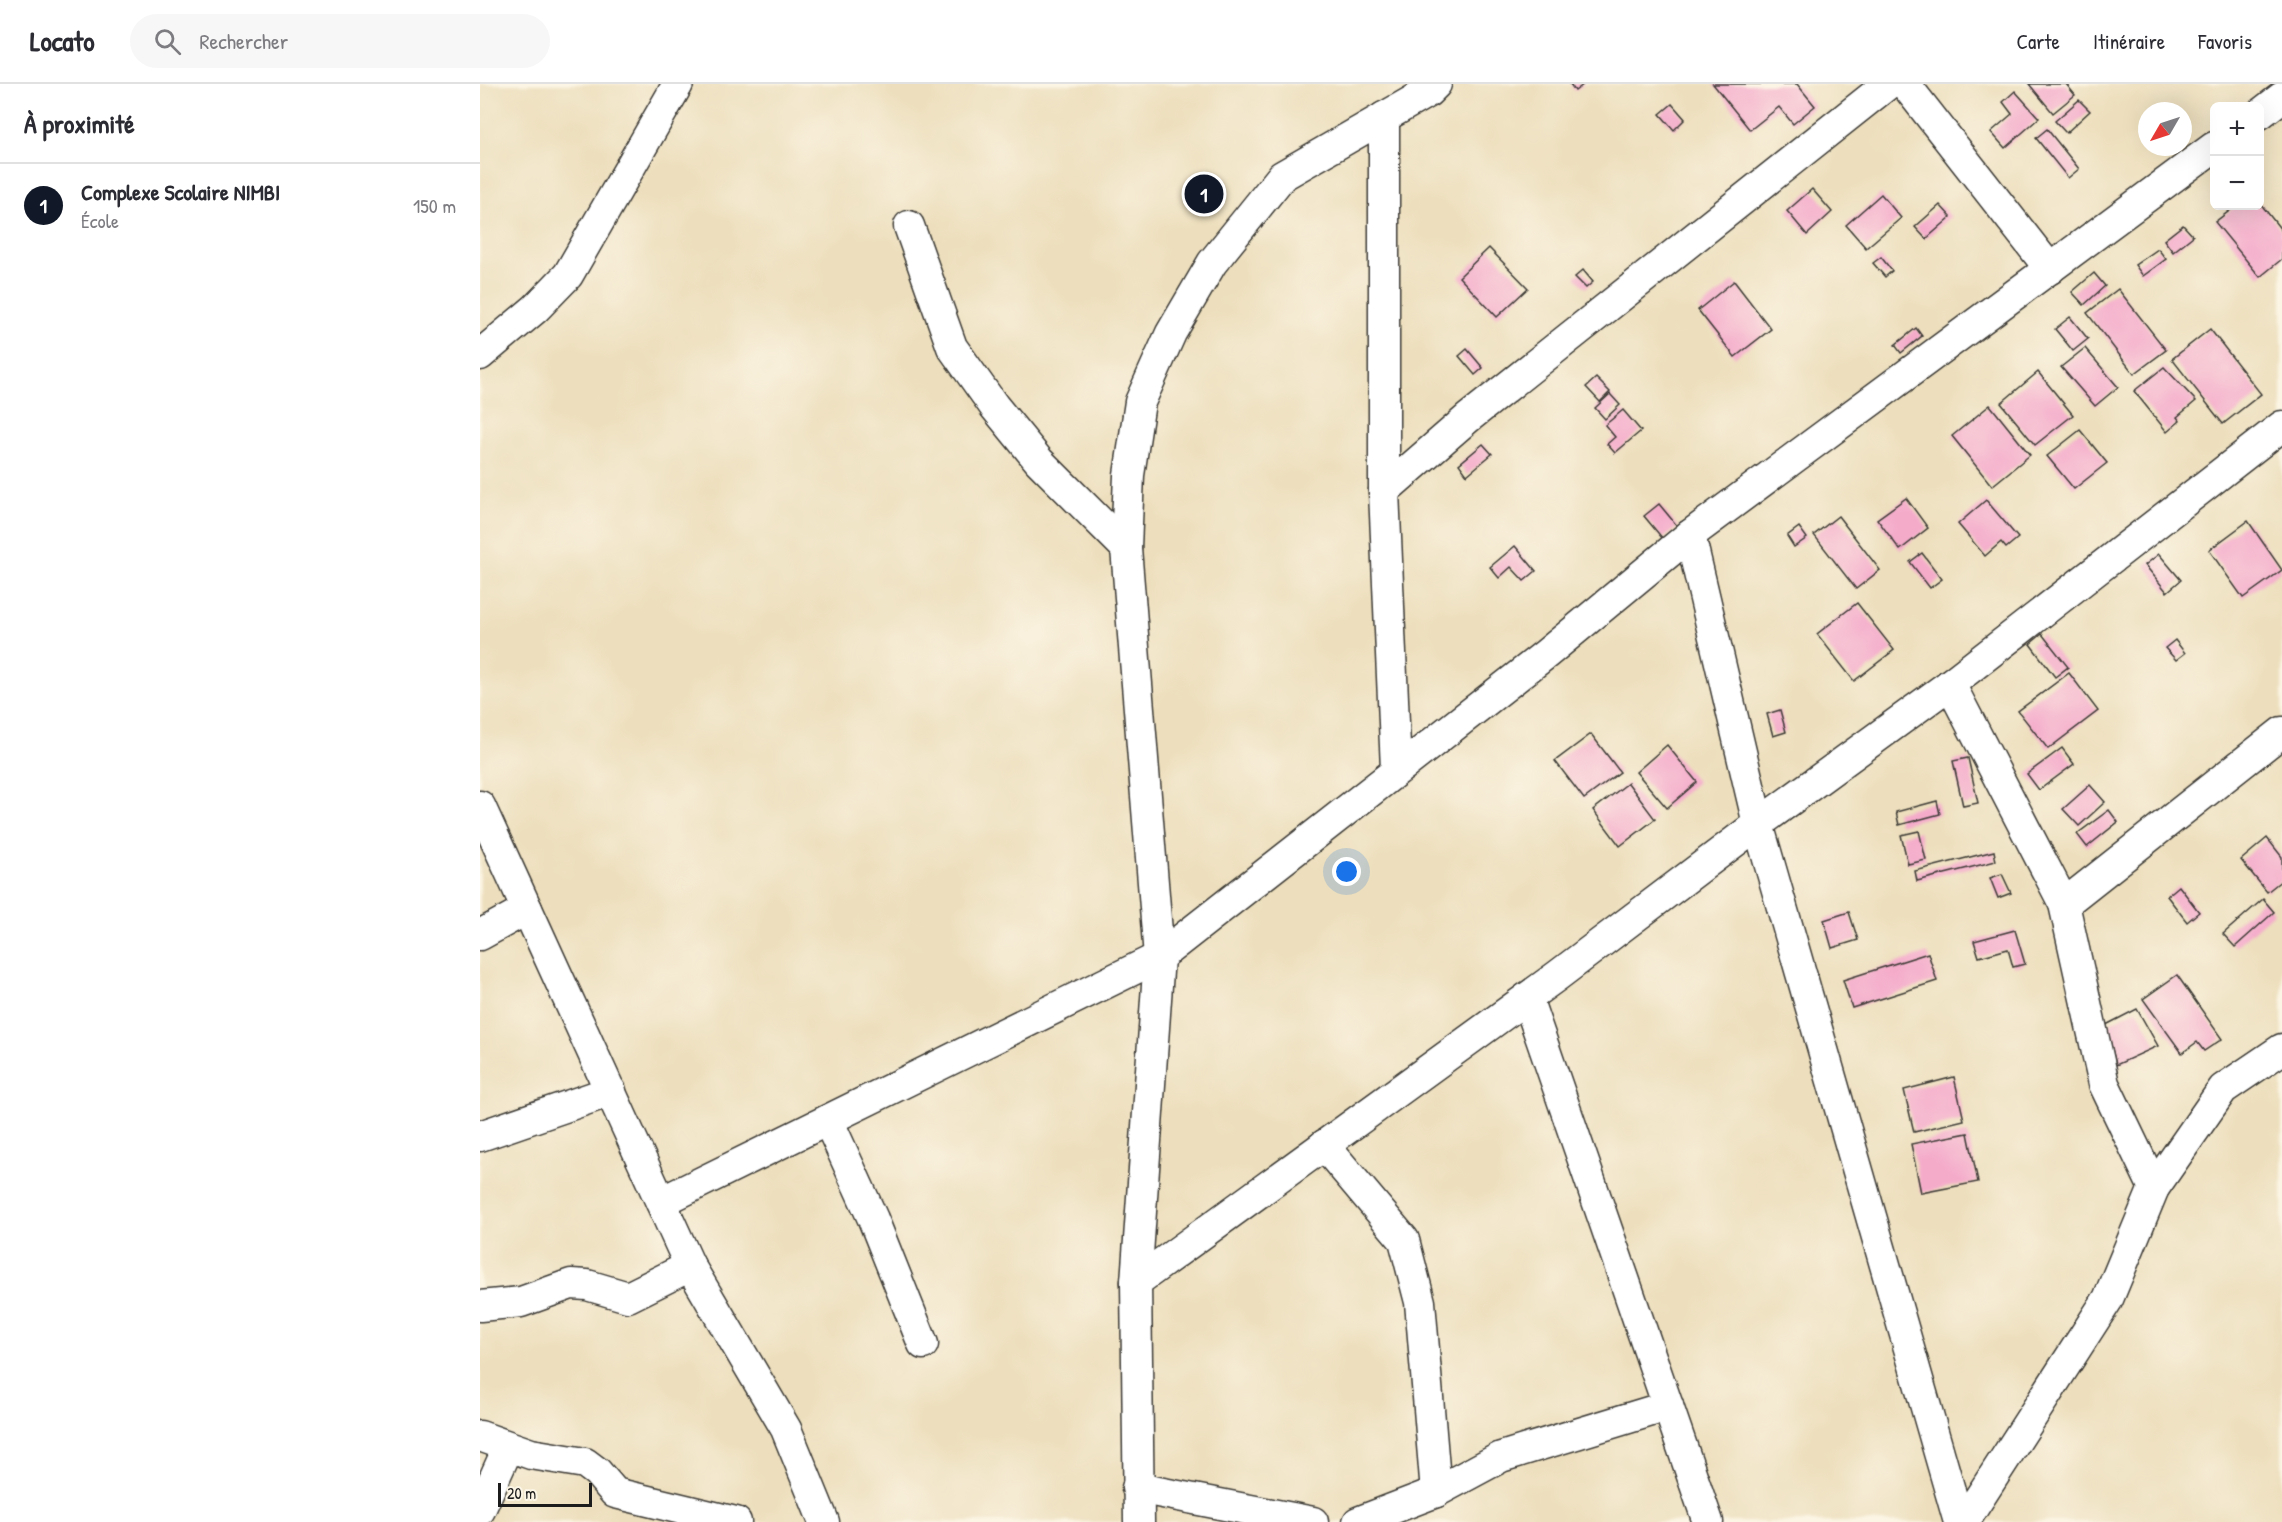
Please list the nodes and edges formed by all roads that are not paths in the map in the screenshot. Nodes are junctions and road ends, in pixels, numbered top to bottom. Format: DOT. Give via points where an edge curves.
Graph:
graph roads {
  1 [pos="678,84"];
  2 [pos="1436,84"];
  3 [pos="1888,84"];
  4 [pos="1905,84"];
  5 [pos="2282,97"];
  6 [pos="2264,110"];
  7 [pos="1384,117"];
  8 [pos="2210,150"];
  9 [pos="909,226"];
  10 [pos="2050,269"];
  11 [pos="480,355"];
  12 [pos="2282,426"];
  13 [pos="1384,491"];
  14 [pos="1690,535"];
  15 [pos="1126,548"];
  16 [pos="1950,684"];
  17 [pos="2282,732"];
  18 [pos="1396,769"];
  19 [pos="480,806"];
  20 [pos="1758,824"];
  21 [pos="2064,904"];
  22 [pos="527,909"];
  23 [pos="480,935"];
  24 [pos="1159,957"];
  25 [pos="1527,998"];
  26 [pos="2282,1049"];
  27 [pos="611,1091"];
  28 [pos="828,1120"];
  29 [pos="480,1136"];
  30 [pos="1324,1145"];
  31 [pos="2154,1188"];
  32 [pos="661,1202"];
  33 [pos="690,1266"];
  34 [pos="1136,1282"];
  35 [pos="480,1305"];
  36 [pos="923,1344"];
  37 [pos="1668,1406"];
  38 [pos="480,1436"];
  39 [pos="508,1448"];
  40 [pos="1137,1488"];
  41 [pos="1436,1492"];
  42 [pos="480,1510"];
  43 [pos="736,1522"];
  44 [pos="824,1522"];
  45 [pos="1139,1522"];
  46 [pos="1313,1522"];
  47 [pos="1358,1522"];
  48 [pos="1708,1522"];
  49 [pos="1959,1522"];
  50 [pos="1964,1522"];
  1 -- 11 [label="street" via="568,275"];
  2 -- 7 [label="street"];
  3 -- 13 [label="street" via="1468,418"];
  4 -- 10 [label="street"];
  5 -- 6 [label="street"];
  7 -- 13 [label="street"];
  7 -- 15 [label="street" via="1282,176 1212,263 1171,333 1140,402 1129,475"];
  8 -- 10 [label="street"];
  9 -- 15 [label="street" via="952,347 1039,461"];
  10 -- 14 [label="street"];
  12 -- 16 [label="street"];
  13 -- 18 [label="street"];
  14 -- 18 [label="street" via="1546,654"];
  14 -- 20 [label="street"];
  15 -- 24 [label="street"];
  16 -- 20 [label="street"];
  16 -- 21 [label="street"];
  17 -- 21 [label="street"];
  18 -- 24 [label="street"];
  19 -- 22 [label="street"];
  20 -- 25 [label="street"];
  20 -- 49 [label="street"];
  21 -- 31 [label="street" via="2104,1084"];
  22 -- 23 [label="street"];
  22 -- 27 [label="street"];
  24 -- 28 [label="street"];
  24 -- 34 [label="street"];
  25 -- 30 [label="street"];
  25 -- 37 [label="street"];
  26 -- 31 [label="street" via="2223,1089"];
  27 -- 29 [label="street"];
  27 -- 32 [label="street"];
  28 -- 32 [label="street"];
  28 -- 36 [label="street"];
  30 -- 34 [label="street"];
  30 -- 41 [label="street" via="1404,1240 1420,1302"];
  31 -- 50 [label="street" via="2108,1299"];
  32 -- 33 [label="street"];
  33 -- 35 [label="street" via="628,1298 571,1284 521,1302"];
  33 -- 44 [label="street" via="786,1429"];
  34 -- 40 [label="street"];
  37 -- 41 [label="street" via="1501,1457"];
  37 -- 48 [label="street"];
  38 -- 39 [label="street"];
  39 -- 42 [label="street"];
  39 -- 43 [label="street" via="585,1463 615,1494"];
  40 -- 45 [label="street"];
  40 -- 46 [label="street"];
  41 -- 47 [label="street"];
}
